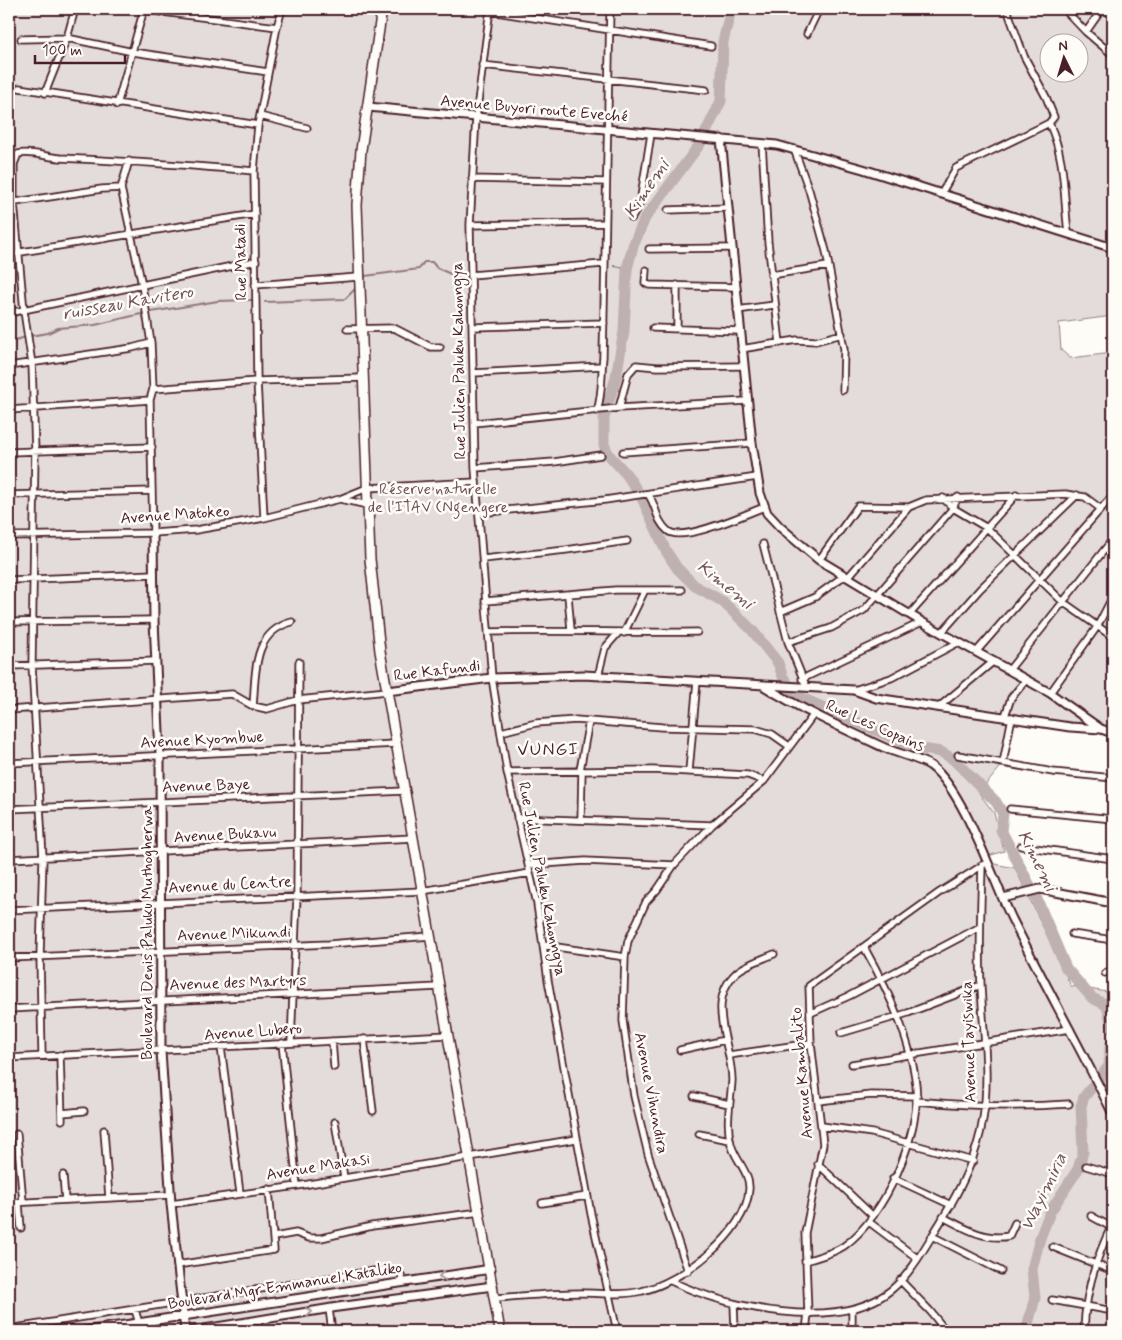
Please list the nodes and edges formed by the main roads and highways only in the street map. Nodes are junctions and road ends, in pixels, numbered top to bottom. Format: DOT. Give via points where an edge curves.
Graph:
graph roads {
  1 [pos="382,9"];
  2 [pos="500,1331"];
  1 -- 2 [label="highway" via="357,195 373,590 404,791"];
}
